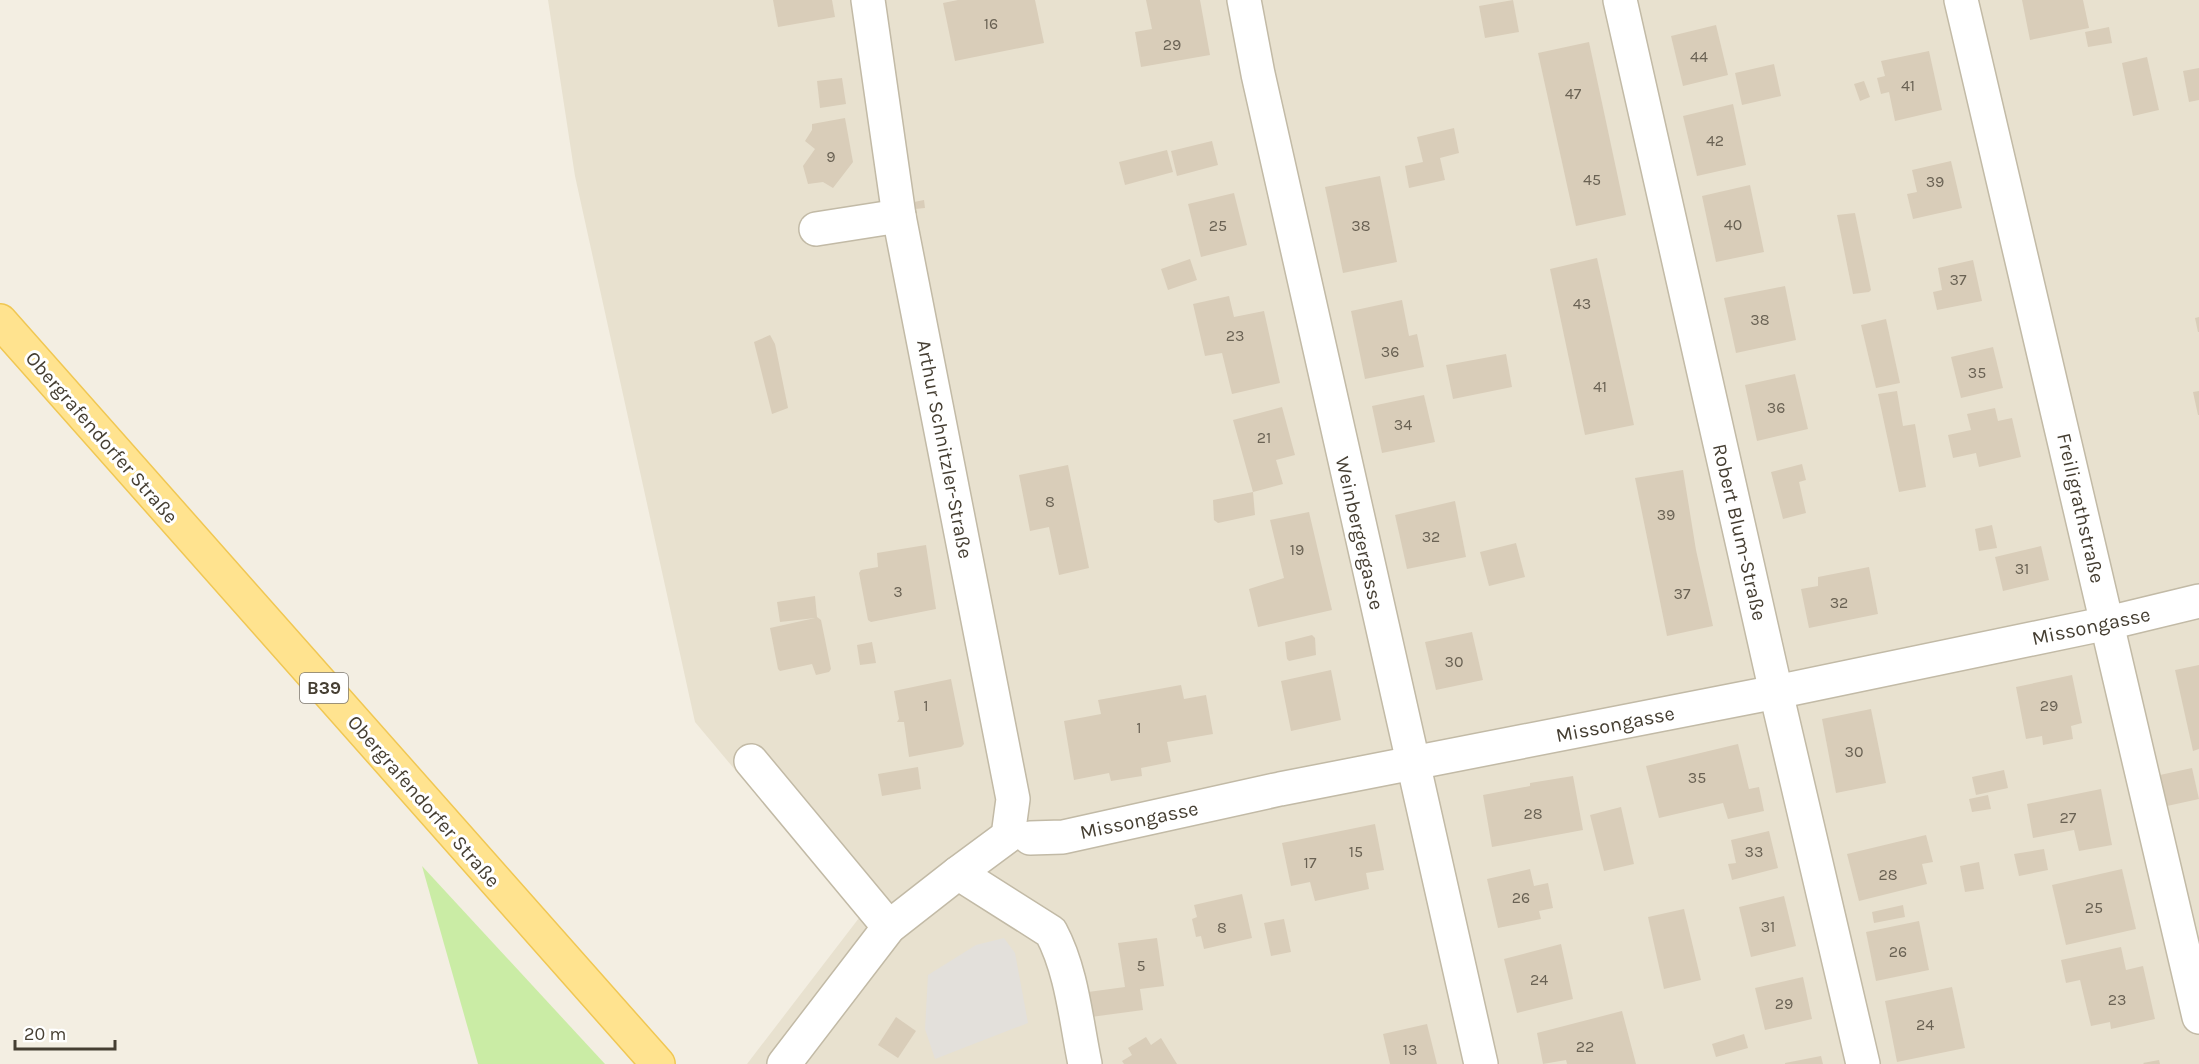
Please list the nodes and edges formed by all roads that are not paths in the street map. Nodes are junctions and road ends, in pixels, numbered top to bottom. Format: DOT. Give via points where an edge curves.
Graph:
graph roads {
  1 [pos="868,0"];
  2 [pos="1244,0"];
  3 [pos="1620,0"];
  4 [pos="1961,0"];
  5 [pos="899,216"];
  6 [pos="816,229"];
  7 [pos="0,321"];
  8 [pos="2199,601"];
  9 [pos="2108,623"];
  10 [pos="1776,692"];
  11 [pos="751,761"];
  12 [pos="1412,764"];
  13 [pos="1030,838"];
  14 [pos="958,873"];
  15 [pos="889,927"];
  16 [pos="2199,1017"];
  17 [pos="658,1064"];
  18 [pos="784,1064"];
  19 [pos="1085,1064"];
  20 [pos="1481,1064"];
  21 [pos="1863,1064"];
  1 -- 5 [label="street, Arthur Schnitzler-Straße"];
  2 -- 12 [label="street, Weinbergergasse"];
  3 -- 10 [label="street, Robert Blum-Straße"];
  4 -- 9 [label="street, Freiligrathstraße"];
  5 -- 6 [label="street"];
  5 -- 14 [label="street, Arthur Schnitzler-Straße" via="1013,798 1008,836"];
  7 -- 17 [label="main road, Obergrafendorfer Straße / B39"];
  8 -- 9 [label="street, Missongasse"];
  9 -- 10 [label="street, Missongasse"];
  9 -- 16 [label="street, Freiligrathstraße"];
  10 -- 12 [label="street, Missongasse"];
  10 -- 21 [label="street, Robert Blum-Straße"];
  11 -- 15 [label="street"];
  12 -- 13 [label="street, Missongasse" via="1063,837"];
  12 -- 20 [label="street, Weinbergergasse"];
  14 -- 15 [label="street, Arthur Schnitzler-Straße"];
  14 -- 19 [label="street" via="1051,932 1066,973"];
  15 -- 18 [label="street, Arthur Schnitzler-Straße"];
}
